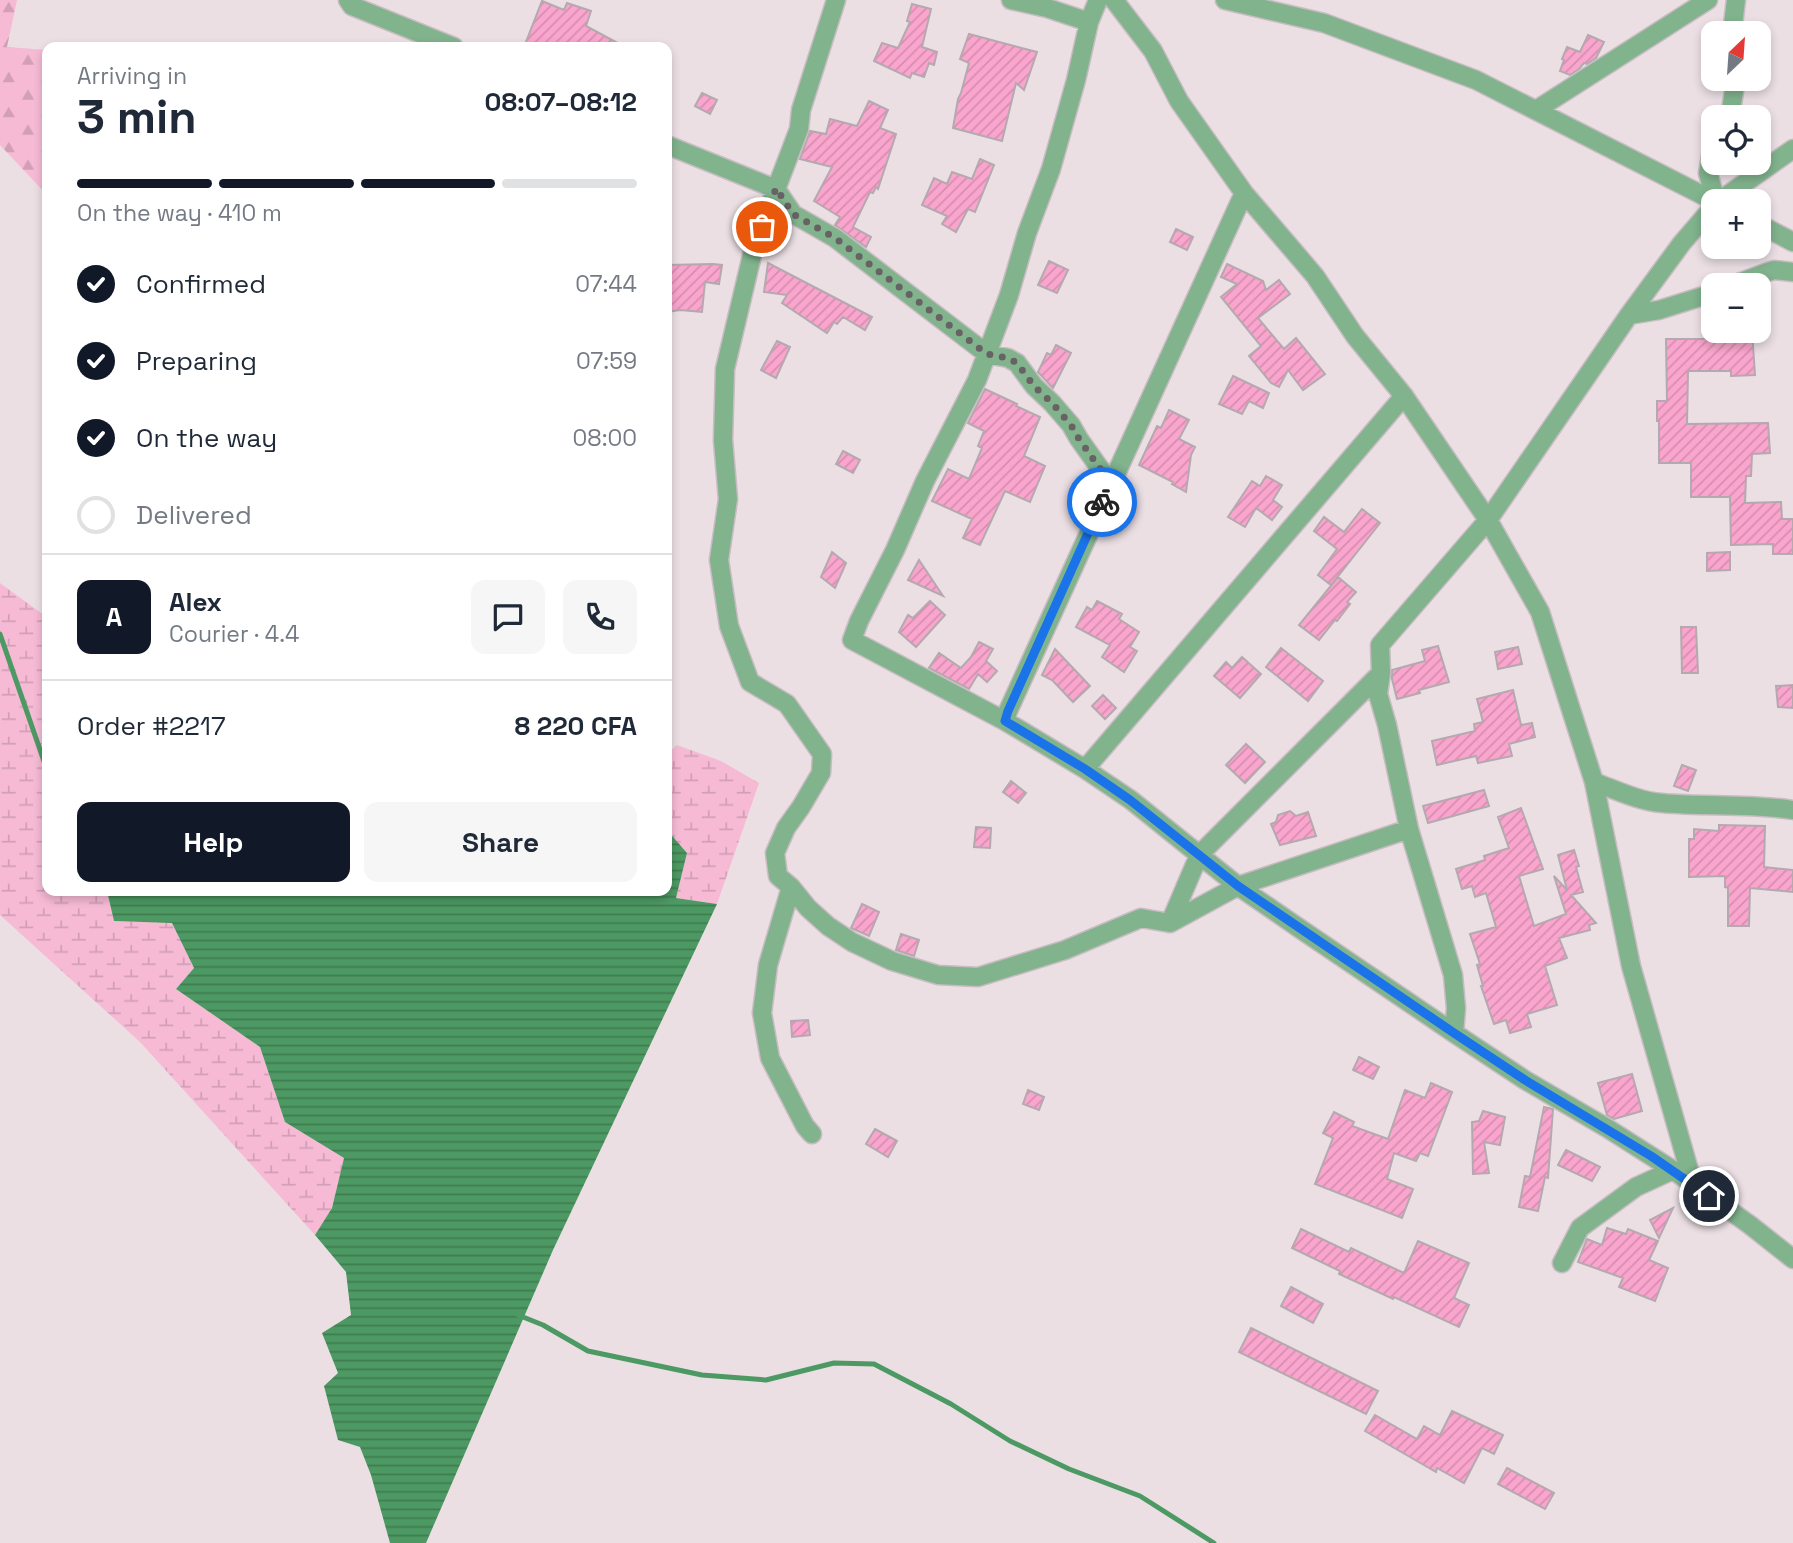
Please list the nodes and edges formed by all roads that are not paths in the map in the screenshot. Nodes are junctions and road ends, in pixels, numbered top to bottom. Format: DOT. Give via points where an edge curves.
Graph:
graph roads {
  1 [pos="348,0"];
  2 [pos="835,0"];
  3 [pos="1011,0"];
  4 [pos="1098,0"];
  5 [pos="1114,0"];
  6 [pos="1225,0"];
  7 [pos="1708,0"];
  8 [pos="1736,0"];
  9 [pos="1733,21"];
  10 [pos="1089,22"];
  11 [pos="442,42"];
  12 [pos="1536,110"];
  13 [pos="672,147"];
  14 [pos="1793,149"];
  15 [pos="776,188"];
  16 [pos="1734,189"];
  17 [pos="1244,193"];
  18 [pos="1701,193"];
  19 [pos="1701,221"];
  20 [pos="1771,230"];
  21 [pos="1793,242"];
  22 [pos="1793,272"];
  23 [pos="1766,273"];
  24 [pos="1701,297"];
  25 [pos="1629,315"];
  26 [pos="987,354"];
  27 [pos="1404,396"];
  28 [pos="1111,484"];
  29 [pos="1488,520"];
  30 [pos="1381,673"];
  31 [pos="1005,721"];
  32 [pos="1085,769"];
  33 [pos="1594,782"];
  34 [pos="1793,810"];
  35 [pos="1409,829"];
  36 [pos="1199,855"];
  37 [pos="1238,886"];
  38 [pos="791,887"];
  39 [pos="1170,923"];
  40 [pos="1454,1033"];
  41 [pos="812,1134"];
  42 [pos="1672,1170"];
  43 [pos="1693,1184"];
  44 [pos="1793,1259"];
  45 [pos="1562,1262"];
  1 -- 11 [label="street" via="352,6"];
  2 -- 15 [label="street" via="799,129"];
  3 -- 10 [label="street"];
  4 -- 10 [label="street"];
  5 -- 17 [label="street" via="1153,51 1179,101"];
  6 -- 12 [label="street" via="1324,23 1476,80"];
  7 -- 12 [label="street"];
  8 -- 9 [label="street"];
  10 -- 26 [label="street" via="1051,169"];
  12 -- 18 [label="street"];
  13 -- 15 [label="street"];
  14 -- 16 [label="street"];
  15 -- 26 [label="street" via="793,214 835,238"];
  15 -- 38 [label="street" via="754,247 725,369 723,440 728,499 719,561 729,626 750,682 787,704 822,754 821,773 775,853 778,876"];
  17 -- 27 [label="street" via="1315,276"];
  17 -- 28 [label="street"];
  19 -- 25 [label="street"];
  20 -- 21 [label="street"];
  22 -- 23 [label="street"];
  24 -- 25 [label="street"];
  25 -- 29 [label="street"];
  26 -- 28 [label="street" via="1017,363 1071,425"];
  26 -- 31 [label="street" via="852,640"];
  27 -- 29 [label="street"];
  27 -- 32 [label="street"];
  28 -- 31 [label="street"];
  29 -- 30 [label="street" via="1380,645"];
  29 -- 33 [label="street" via="1540,612"];
  30 -- 35 [label="street" via="1378,694"];
  30 -- 36 [label="street"];
  31 -- 32 [label="street"];
  32 -- 36 [label="street"];
  33 -- 34 [label="street" via="1661,803"];
  33 -- 43 [label="street" via="1631,966"];
  35 -- 37 [label="street"];
  35 -- 40 [label="street" via="1453,975"];
  36 -- 37 [label="street"];
  36 -- 39 [label="street"];
  37 -- 39 [label="street"];
  37 -- 40 [label="street"];
  38 -- 39 [label="street" via="808,908 852,942 938,975 978,976 1065,950 1141,918"];
  38 -- 41 [label="street" via="768,965 762,1013 770,1058"];
  40 -- 42 [label="street"];
  42 -- 43 [label="street"];
  42 -- 45 [label="street" via="1636,1186 1580,1228"];
  43 -- 44 [label="street"];
}
